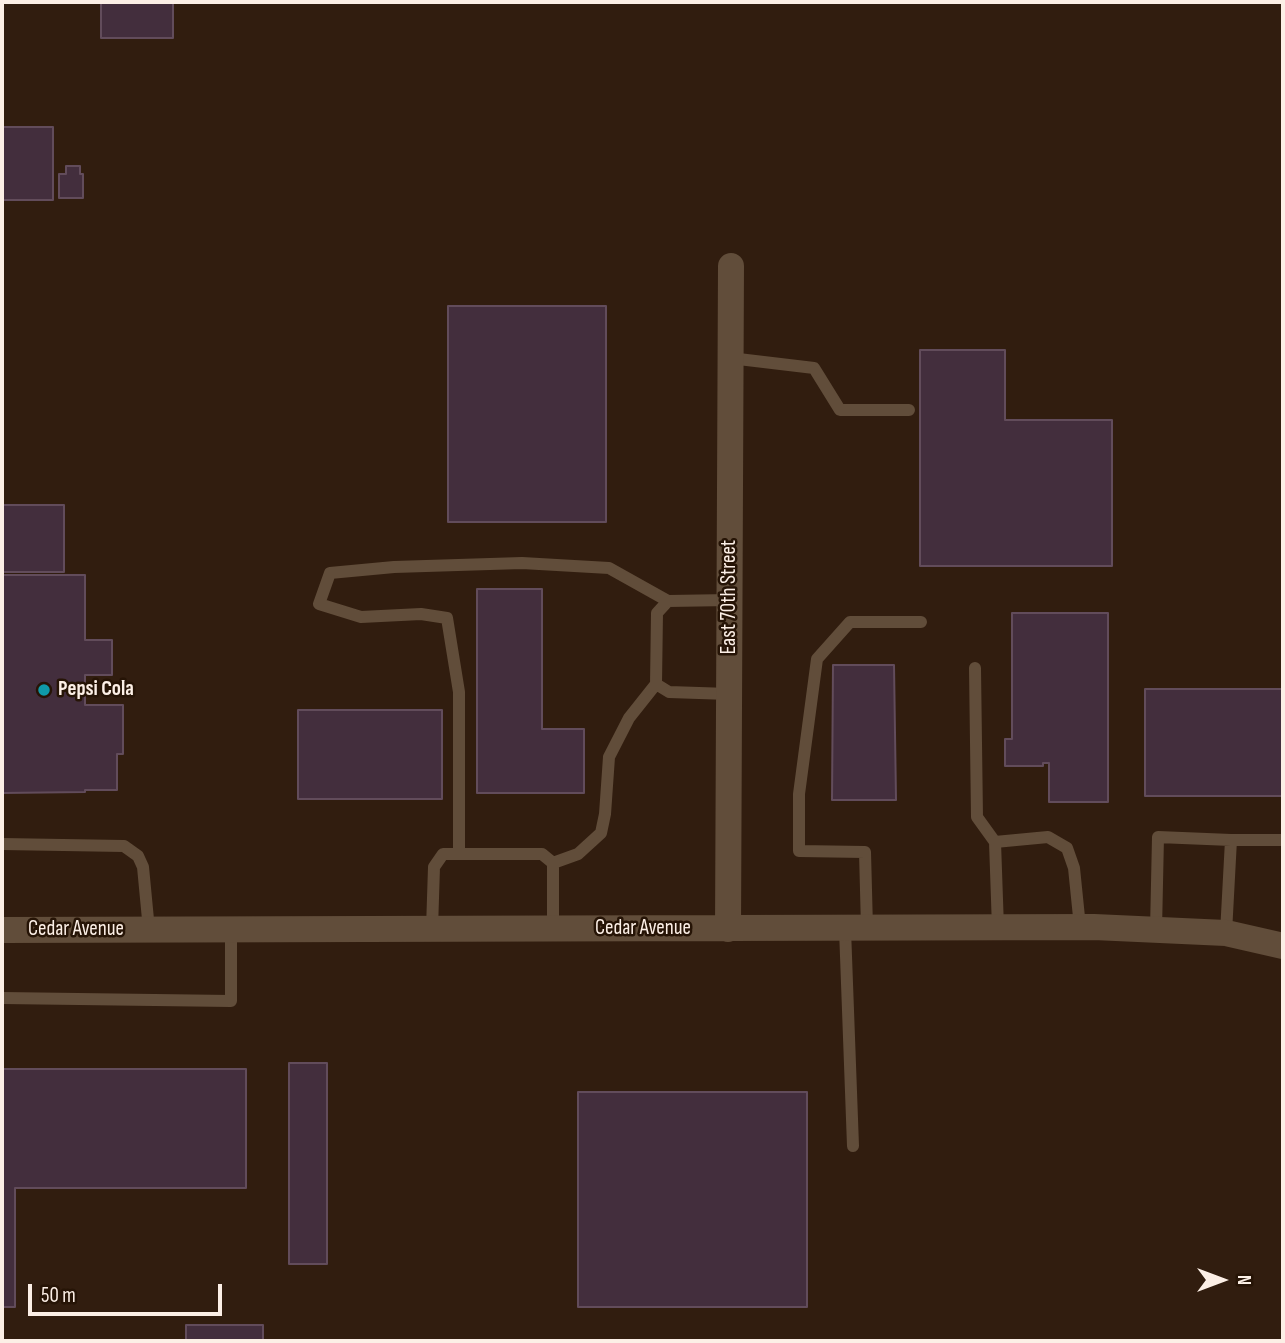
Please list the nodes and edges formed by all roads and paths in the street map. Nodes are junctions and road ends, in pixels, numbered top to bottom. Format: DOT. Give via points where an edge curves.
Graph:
graph roads {
  1 [pos="731,266"];
  2 [pos="730,358"];
  3 [pos="909,410"];
  4 [pos="730,600"];
  5 [pos="667,601"];
  6 [pos="921,622"];
  7 [pos="975,668"];
  8 [pos="656,684"];
  9 [pos="729,694"];
  10 [pos="1231,840"];
  11 [pos="1283,841"];
  12 [pos="995,842"];
  13 [pos="2,844"];
  14 [pos="459,854"];
  15 [pos="553,863"];
  16 [pos="856,928"];
  17 [pos="998,928"];
  18 [pos="1080,928"];
  19 [pos="432,929"];
  20 [pos="553,929"];
  21 [pos="729,929"];
  22 [pos="2,930"];
  23 [pos="149,930"];
  24 [pos="231,930"];
  25 [pos="1156,930"];
  26 [pos="1226,933"];
  27 [pos="1283,946"];
  28 [pos="2,998"];
  29 [pos="853,1146"];
  1 -- 2 [label="street, East 70th Street"];
  2 -- 3 [label="lane" via="814,368 840,410"];
  2 -- 4 [label="street, East 70th Street"];
  4 -- 5 [label="lane"];
  4 -- 9 [label="street, East 70th Street"];
  5 -- 8 [label="lane" via="657,613"];
  5 -- 14 [label="lane" via="609,568 522,563 330,573 319,604 361,617 421,614 447,618 459,692"];
  6 -- 16 [label="lane" via="850,622 817,659 799,794 799,851 865,852"];
  7 -- 12 [label="lane" via="977,817"];
  8 -- 9 [label="lane" via="669,692"];
  8 -- 15 [label="lane" via="629,718 609,757 601,833 578,854"];
  9 -- 21 [label="street, East 70th Street"];
  10 -- 11 [label="lane"];
  10 -- 25 [label="lane" via="1158,837"];
  10 -- 26 [label="lane"];
  12 -- 17 [label="lane"];
  12 -- 18 [label="lane" via="1048,837 1067,848 1074,868"];
  13 -- 23 [label="lane" via="124,846 138,856 143,867"];
  14 -- 15 [label="lane" via="542,854"];
  14 -- 19 [label="lane" via="443,854 434,867"];
  15 -- 20 [label="lane"];
  16 -- 17 [label="street, Cedar Avenue"];
  16 -- 21 [label="street, Cedar Avenue"];
  16 -- 29 [label="lane"];
  17 -- 18 [label="street, Cedar Avenue"];
  18 -- 25 [label="street, Cedar Avenue"];
  19 -- 20 [label="street, Cedar Avenue"];
  19 -- 24 [label="street, Cedar Avenue"];
  20 -- 21 [label="street, Cedar Avenue"];
  22 -- 23 [label="street, Cedar Avenue"];
  23 -- 24 [label="street, Cedar Avenue"];
  24 -- 28 [label="lane" via="231,1001"];
  25 -- 26 [label="street, Cedar Avenue"];
  26 -- 27 [label="street, Cedar Avenue"];
}
